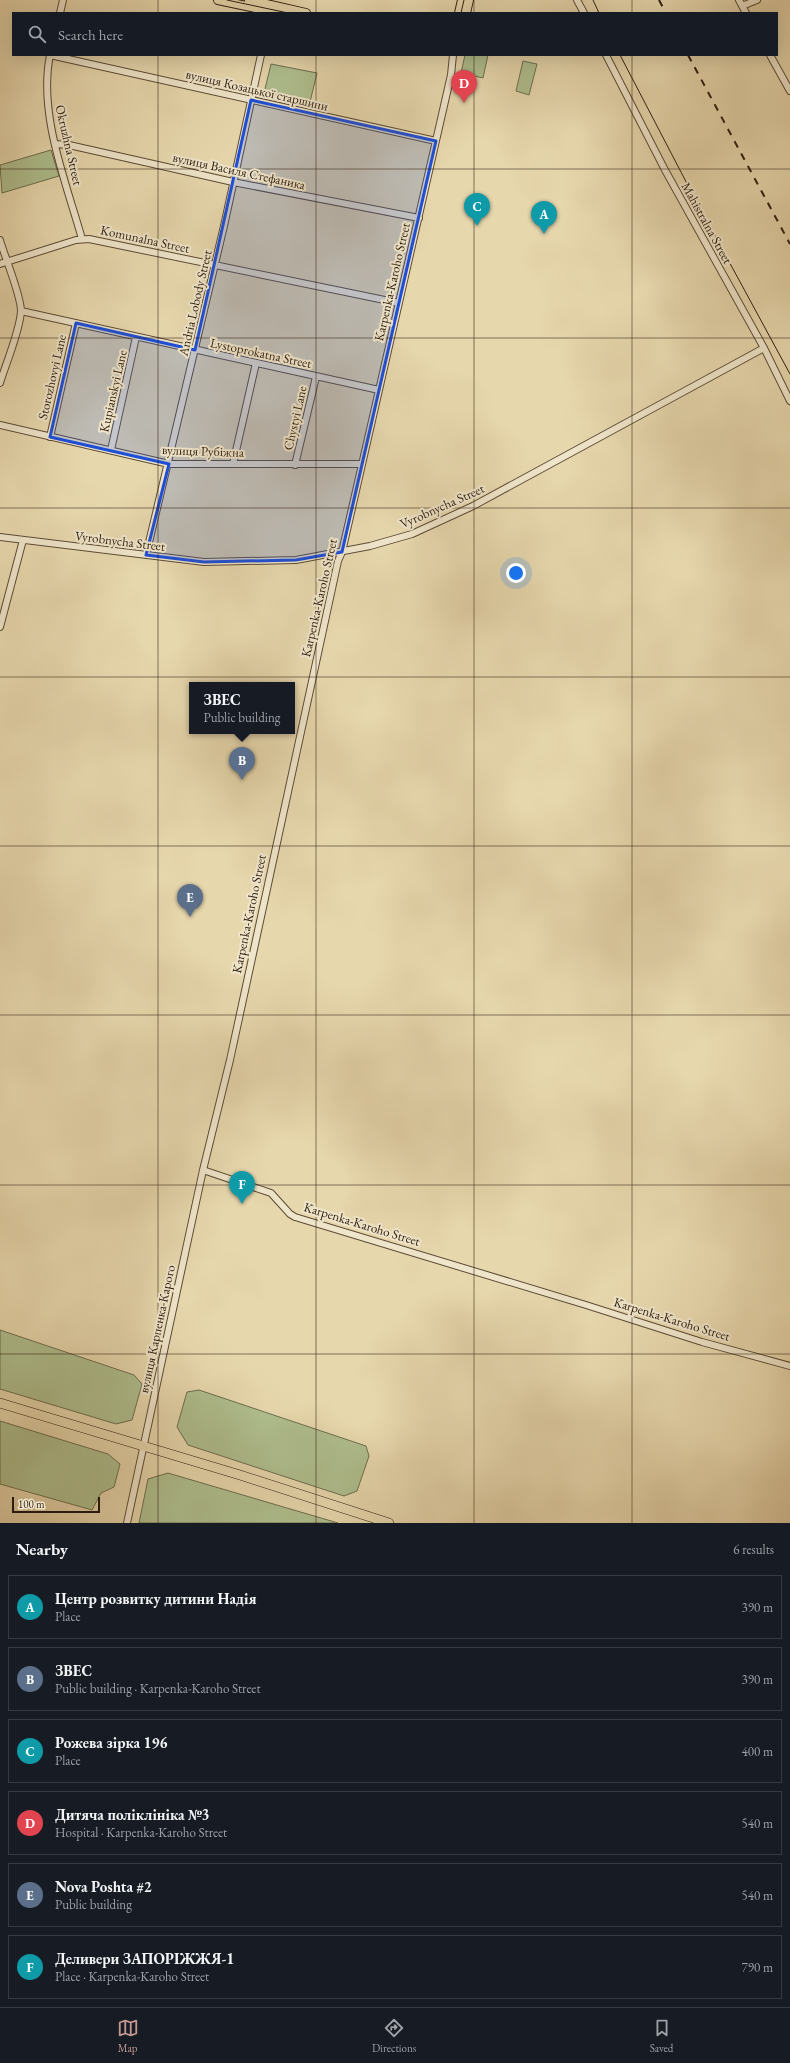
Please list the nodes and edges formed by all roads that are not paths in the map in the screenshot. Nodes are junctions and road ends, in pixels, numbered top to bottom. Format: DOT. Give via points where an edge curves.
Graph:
graph roads {
  1 [pos="63,0"];
  2 [pos="218,0"];
  3 [pos="249,0"];
  4 [pos="462,0"];
  5 [pos="469,0"];
  6 [pos="577,0"];
  7 [pos="739,0"];
  8 [pos="757,0"];
  9 [pos="742,6"];
  10 [pos="272,7"];
  11 [pos="60,12"];
  12 [pos="300,12"];
  13 [pos="459,12"];
  14 [pos="466,12"];
  15 [pos="583,12"];
  16 [pos="745,12"];
  17 [pos="50,56"];
  18 [pos="54,56"];
  19 [pos="261,56"];
  20 [pos="453,56"];
  21 [pos="607,56"];
  22 [pos="771,56"];
  23 [pos="790,91"];
  24 [pos="251,100"];
  25 [pos="436,141"];
  26 [pos="56,144"];
  27 [pos="233,182"];
  28 [pos="419,218"];
  29 [pos="82,239"];
  30 [pos="0,240"];
  31 [pos="3,262"];
  32 [pos="214,265"];
  33 [pos="399,303"];
  34 [pos="21,311"];
  35 [pos="76,323"];
  36 [pos="136,337"];
  37 [pos="764,348"];
  38 [pos="195,350"];
  39 [pos="256,363"];
  40 [pos="316,377"];
  41 [pos="0,382"];
  42 [pos="379,390"];
  43 [pos="790,401"];
  44 [pos="0,425"];
  45 [pos="50,436"];
  46 [pos="111,450"];
  47 [pos="169,464"];
  48 [pos="233,464"];
  49 [pos="362,464"];
  50 [pos="295,465"];
  51 [pos="0,537"];
  52 [pos="23,540"];
  53 [pos="342,552"];
  54 [pos="146,555"];
  55 [pos="0,627"];
  56 [pos="203,1170"];
  57 [pos="790,1366"];
  58 [pos="0,1403"];
  59 [pos="145,1446"];
  60 [pos="127,1523"];
  61 [pos="389,1523"];
  1 -- 11 [label="street"];
  2 -- 10 [label="main road"];
  3 -- 10 [label="main road"];
  4 -- 13 [label="main road"];
  5 -- 14 [label="main road"];
  6 -- 15 [label="street"];
  7 -- 9 [label="street"];
  8 -- 9 [label="street"];
  9 -- 16 [label="street"];
  10 -- 12 [label="main road"];
  17 -- 26 [label="street, Okruzhna Street" via="46,82 49,114"];
  18 -- 24 [label="street, вулиця Козацької старшини"];
  19 -- 24 [label="street, Andria Lobody Street"];
  20 -- 25 [label="street, Karpenka-Karoho Street"];
  21 -- 37 [label="street, Mahistralna Street" via="665,170"];
  22 -- 23 [label="street"];
  24 -- 25 [label="street, вулиця Козацької старшини"];
  24 -- 27 [label="street, Andria Lobody Street"];
  25 -- 28 [label="street, Karpenka-Karoho Street"];
  26 -- 27 [label="street, вулиця Василя Стефаника"];
  26 -- 29 [label="street, Okruzhna Street"];
  27 -- 28 [label="street, вулиця Василя Стефаника"];
  27 -- 32 [label="street, Andria Lobody Street"];
  28 -- 33 [label="street, Karpenka-Karoho Street"];
  29 -- 31 [label="street, Komunalna Street"];
  29 -- 32 [label="street, Komunalna Street"];
  30 -- 31 [label="street"];
  31 -- 34 [label="street"];
  32 -- 33 [label="street, Komunalna Street"];
  32 -- 38 [label="street, Andria Lobody Street"];
  33 -- 42 [label="street, Karpenka-Karoho Street"];
  34 -- 35 [label="street, Lystoprokatna Street"];
  34 -- 41 [label="street"];
  35 -- 36 [label="street, Lystoprokatna Street"];
  35 -- 45 [label="street, Storozhovyi Lane"];
  36 -- 38 [label="street, Lystoprokatna Street"];
  36 -- 46 [label="street, Kupianskyi Lane"];
  37 -- 43 [label="street, Mahistralna Street"];
  37 -- 53 [label="street, Vyrobnycha Street" via="438,523 412,534"];
  38 -- 39 [label="street, Lystoprokatna Street"];
  38 -- 47 [label="street, Andria Lobody Street"];
  39 -- 40 [label="street, Lystoprokatna Street"];
  39 -- 48 [label="street"];
  40 -- 42 [label="street, Lystoprokatna Street"];
  40 -- 50 [label="street, Chystyi Lane"];
  42 -- 49 [label="street, Karpenka-Karoho Street"];
  44 -- 45 [label="street, вулиця Рубіжна"];
  45 -- 46 [label="street, вулиця Рубіжна"];
  46 -- 47 [label="street, вулиця Рубіжна"];
  47 -- 48 [label="street, вулиця Рубіжна"];
  47 -- 54 [label="street, Andria Lobody Street"];
  48 -- 50 [label="street, вулиця Рубіжна"];
  49 -- 50 [label="street, вулиця Рубіжна"];
  49 -- 53 [label="street, Karpenka-Karoho Street"];
  51 -- 52 [label="street, Vyrobnycha Street"];
  52 -- 54 [label="street, Vyrobnycha Street"];
  52 -- 55 [label="street"];
  53 -- 54 [label="street, Vyrobnycha Street" via="296,560 262,562 204,562"];
  53 -- 56 [label="street, Karpenka-Karoho Street"];
  56 -- 57 [label="street, Karpenka-Karoho Street" via="271,1193 295,1217 702,1342"];
  56 -- 59 [label="street, вулиця Карпенка-Карого"];
  58 -- 59 [label="highway"];
  59 -- 60 [label="street, вулиця Карпенка-Карого"];
  59 -- 61 [label="highway"];
}
